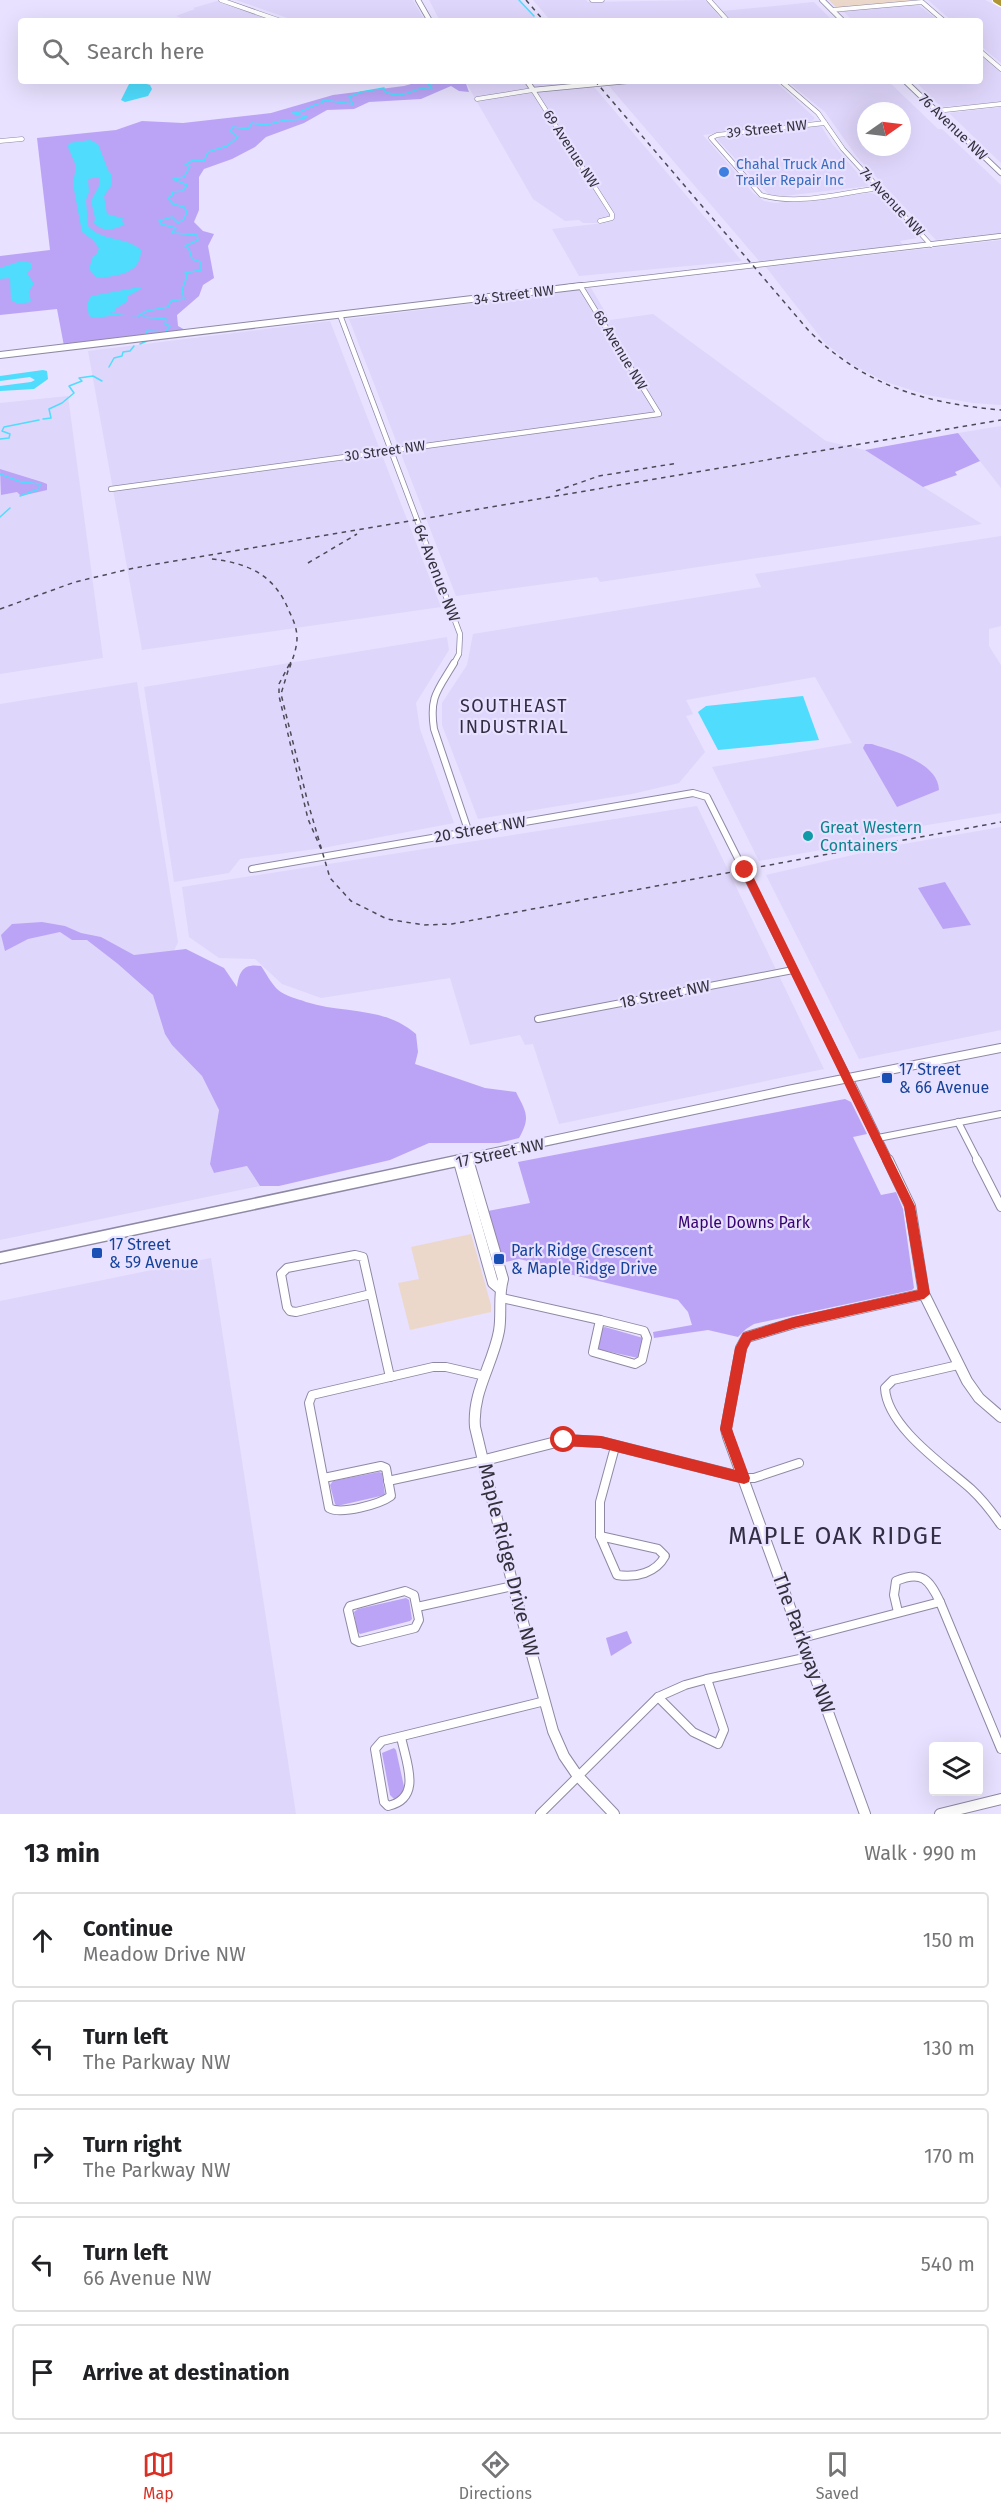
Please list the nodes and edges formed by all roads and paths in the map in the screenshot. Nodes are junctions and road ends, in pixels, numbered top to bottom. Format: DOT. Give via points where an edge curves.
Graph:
graph roads {
  1 [pos="221,0"];
  2 [pos="418,0"];
  3 [pos="592,0"];
  4 [pos="602,0"];
  5 [pos="709,0"];
  6 [pos="822,0"];
  7 [pos="996,0"];
  8 [pos="1001,3"];
  9 [pos="832,10"];
  10 [pos="272,18"];
  11 [pos="428,18"];
  12 [pos="725,18"];
  13 [pos="840,18"];
  14 [pos="941,18"];
  15 [pos="983,54"];
  16 [pos="1001,69"];
  17 [pos="529,84"];
  18 [pos="596,84"];
  19 [pos="784,84"];
  20 [pos="908,84"];
  21 [pos="533,90"];
  22 [pos="477,99"];
  23 [pos="1001,104"];
  24 [pos="936,111"];
  25 [pos="825,123"];
  26 [pos="22,139"];
  27 [pos="0,141"];
  28 [pos="1001,173"];
  29 [pos="879,188"];
  30 [pos="600,220"];
  31 [pos="1001,236"];
  32 [pos="931,245"];
  33 [pos="581,286"];
  34 [pos="340,315"];
  35 [pos="0,353"];
  36 [pos="659,414"];
  37 [pos="391,451"];
  38 [pos="111,489"];
  39 [pos="468,830"];
  40 [pos="252,869"];
  41 [pos="793,970"];
  42 [pos="538,1018"];
  43 [pos="1001,1048"];
  44 [pos="848,1078"];
  45 [pos="1001,1114"];
  46 [pos="958,1122"];
  47 [pos="878,1138"];
  48 [pos="463,1161"];
  49 [pos="1001,1207"];
  50 [pos="0,1258"];
  51 [pos="500,1293"];
  52 [pos="371,1294"];
  53 [pos="924,1294"];
  54 [pos="600,1320"];
  55 [pos="958,1365"];
  56 [pos="485,1376"];
  57 [pos="390,1377"];
  58 [pos="1001,1417"];
  59 [pos="615,1447"];
  60 [pos="485,1460"];
  61 [pos="799,1463"];
  62 [pos="324,1478"];
  63 [pos="744,1478"];
  64 [pos="388,1481"];
  65 [pos="1001,1525"];
  66 [pos="600,1536"];
  67 [pos="513,1586"];
  68 [pos="940,1602"];
  69 [pos="417,1607"];
  70 [pos="898,1612"];
  71 [pos="802,1638"];
  72 [pos="809,1657"];
  73 [pos="707,1678"];
  74 [pos="658,1697"];
  75 [pos="546,1701"];
  76 [pos="401,1737"];
  77 [pos="1001,1749"];
  78 [pos="577,1774"];
  79 [pos="1001,1800"];
  80 [pos="540,1814"];
  81 [pos="614,1814"];
  82 [pos="866,1814"];
  83 [pos="940,1814"];
  1 -- 10 [label="street"];
  2 -- 11 [label="street"];
  3 -- 4 [label="street"];
  5 -- 12 [label="street"];
  6 -- 9 [label="street"];
  7 -- 8 [label="highway"];
  9 -- 13 [label="street"];
  9 -- 14 [label="street" via="922,2"];
  15 -- 16 [label="street"];
  17 -- 21 [label="street, 69 Avenue NW"];
  18 -- 21 [label="street"];
  19 -- 25 [label="street, 74 Avenue NW"];
  20 -- 24 [label="street, 76 Avenue NW"];
  21 -- 22 [label="street"];
  21 -- 30 [label="street, 69 Avenue NW" via="612,214 612,218"];
  23 -- 24 [label="street"];
  24 -- 28 [label="street, 76 Avenue NW"];
  25 -- 29 [label="street, 74 Avenue NW"];
  25 -- 29 [label="street, 39 Street NW" via="711,138 761,195 774,200"];
  26 -- 27 [label="street"];
  29 -- 32 [label="street, 74 Avenue NW"];
  31 -- 32 [label="main road, 34 Street NW"];
  32 -- 33 [label="main road, 34 Street NW"];
  33 -- 34 [label="main road, 34 Street NW"];
  33 -- 36 [label="street, 68 Avenue NW"];
  34 -- 35 [label="main road, 34 Street NW"];
  34 -- 37 [label="street, 64 Avenue NW"];
  36 -- 37 [label="street, 30 Street NW"];
  37 -- 38 [label="street, 30 Street NW"];
  37 -- 39 [label="street, 64 Avenue NW" via="460,634 459,656 432,704 432,715"];
  39 -- 40 [label="street, 20 Street NW"];
  39 -- 41 [label="street, 20 Street NW" via="693,793 707,797"];
  41 -- 42 [label="street, 18 Street NW"];
  41 -- 44 [label="street"];
  43 -- 44 [label="main road, 17 Street NW"];
  44 -- 47 [label="street"];
  44 -- 48 [label="main road, 17 Street NW"];
  45 -- 46 [label="street"];
  46 -- 47 [label="street"];
  46 -- 49 [label="street"];
  47 -- 53 [label="street" via="910,1206"];
  48 -- 50 [label="main road, 17 Street NW"];
  48 -- 51 [label="street" via="489,1271"];
  51 -- 54 [label="street"];
  51 -- 56 [label="street, Maple Ridge Drive NW" via="498,1332"];
  52 -- 52 [label="street" via="360,1255 287,1268 281,1274 290,1311"];
  52 -- 57 [label="street"];
  53 -- 55 [label="street"];
  53 -- 63 [label="street, The Parkway NW" via="747,1337 741,1348 726,1429"];
  54 -- 54 [label="street" via="593,1352 635,1364 642,1360 647,1334"];
  55 -- 58 [label="street" via="979,1398"];
  55 -- 65 [label="street" via="893,1380 885,1392 917,1444 972,1488"];
  56 -- 57 [label="street" via="439,1366"];
  56 -- 60 [label="street, Maple Ridge Drive NW" via="474,1419"];
  57 -- 62 [label="street" via="312,1395 309,1399"];
  59 -- 60 [label="street" via="601,1442 564,1440"];
  59 -- 63 [label="street"];
  59 -- 66 [label="street" via="597,1509"];
  60 -- 64 [label="street"];
  60 -- 67 [label="street, Maple Ridge Drive NW"];
  61 -- 63 [label="street"];
  62 -- 64 [label="street" via="381,1466 386,1468"];
  62 -- 64 [label="street" via="329,1508 335,1512 383,1502 391,1496"];
  63 -- 71 [label="street, The Parkway NW"];
  66 -- 66 [label="street" via="616,1575 643,1573 663,1562 665,1556 658,1549"];
  67 -- 69 [label="street"];
  67 -- 75 [label="street, Maple Ridge Drive NW"];
  68 -- 70 [label="street"];
  68 -- 70 [label="street" via="926,1578 917,1574 907,1576 896,1581"];
  68 -- 77 [label="street"];
  69 -- 69 [label="street" via="414,1594 405,1591 354,1604 348,1610 353,1636 359,1642 415,1628 419,1620"];
  70 -- 71 [label="street"];
  71 -- 72 [label="street, The Parkway NW"];
  72 -- 73 [label="street"];
  72 -- 82 [label="street, The Parkway NW"];
  73 -- 74 [label="street"];
  73 -- 74 [label="street" via="724,1730 717,1744 705,1742"];
  74 -- 78 [label="street"];
  75 -- 76 [label="street"];
  75 -- 78 [label="street, Maple Ridge Drive NW" via="552,1731"];
  76 -- 76 [label="street" via="381,1741 375,1749 384,1802 388,1806 405,1801 411,1788"];
  78 -- 80 [label="street"];
  78 -- 81 [label="street, Maple Ridge Drive NW"];
  79 -- 83 [label="street"];
}
